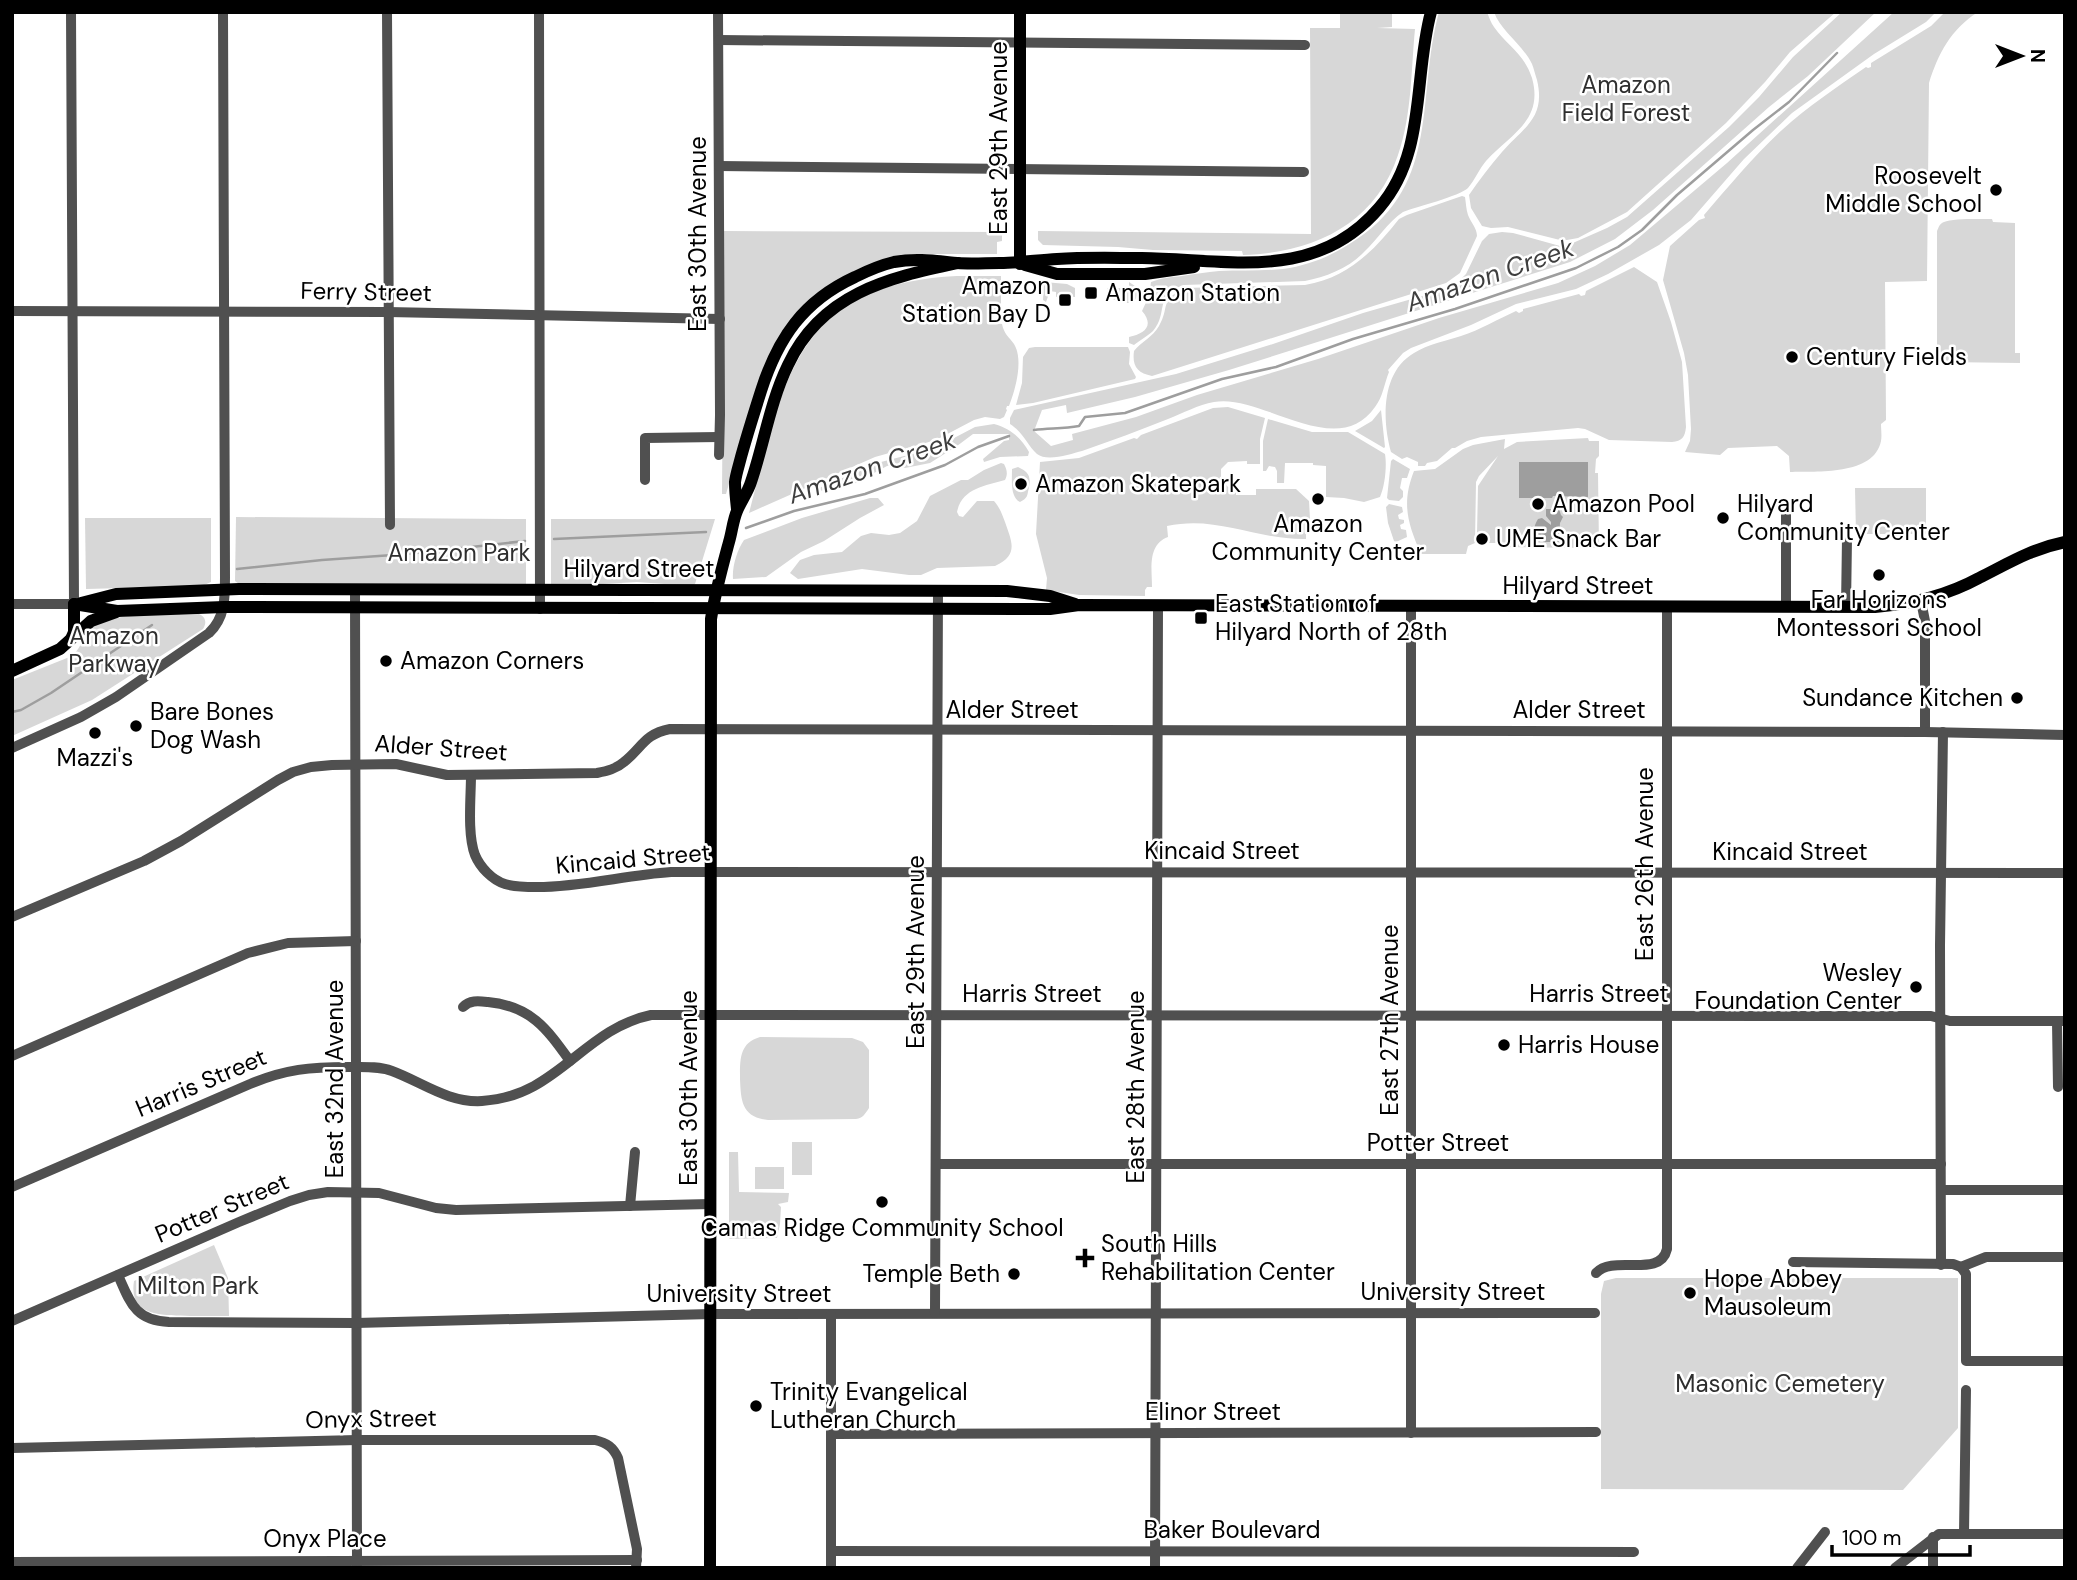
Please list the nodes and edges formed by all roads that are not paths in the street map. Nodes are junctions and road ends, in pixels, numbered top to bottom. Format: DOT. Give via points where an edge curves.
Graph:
graph roads {
  1 [pos="71,12"];
  2 [pos="223,12"];
  3 [pos="387,12"];
  4 [pos="539,12"];
  5 [pos="719,12"];
  6 [pos="1020,12"];
  7 [pos="1431,12"];
  8 [pos="719,40"];
  9 [pos="1020,44"];
  10 [pos="1305,45"];
  11 [pos="719,166"];
  12 [pos="1021,170"];
  13 [pos="1304,172"];
  14 [pos="1020,264"];
  15 [pos="12,311"];
  16 [pos="72,311"];
  17 [pos="225,311"];
  18 [pos="388,312"];
  19 [pos="540,316"];
  20 [pos="720,319"];
  21 [pos="719,438"];
  22 [pos="719,455"];
  23 [pos="645,480"];
  24 [pos="1786,503"];
  25 [pos="390,525"];
  26 [pos="1847,538"];
  27 [pos="2065,542"];
  28 [pos="225,589"];
  29 [pos="355,590"];
  30 [pos="540,590"];
  31 [pos="716,591"];
  32 [pos="938,591"];
  33 [pos="1921,601"];
  34 [pos="12,604"];
  35 [pos="74,604"];
  36 [pos="1079,605"];
  37 [pos="1158,606"];
  38 [pos="224,607"];
  39 [pos="355,607"];
  40 [pos="1411,607"];
  41 [pos="1667,607"];
  42 [pos="1786,607"];
  43 [pos="1846,607"];
  44 [pos="540,609"];
  45 [pos="713,609"];
  46 [pos="938,609"];
  47 [pos="117,611"];
  48 [pos="71,641"];
  49 [pos="12,671"];
  50 [pos="710,729"];
  51 [pos="938,730"];
  52 [pos="1411,731"];
  53 [pos="1666,731"];
  54 [pos="1157,732"];
  55 [pos="1925,732"];
  56 [pos="1943,732"];
  57 [pos="2065,735"];
  58 [pos="12,748"];
  59 [pos="356,764"];
  60 [pos="471,775"];
  61 [pos="711,872"];
  62 [pos="937,872"];
  63 [pos="1157,872"];
  64 [pos="1666,872"];
  65 [pos="1411,873"];
  66 [pos="1942,873"];
  67 [pos="2065,873"];
  68 [pos="12,917"];
  69 [pos="356,941"];
  70 [pos="463,1007"];
  71 [pos="710,1014"];
  72 [pos="937,1015"];
  73 [pos="1157,1015"];
  74 [pos="1411,1015"];
  75 [pos="1666,1015"];
  76 [pos="1940,1018"];
  77 [pos="2061,1021"];
  78 [pos="12,1056"];
  79 [pos="570,1061"];
  80 [pos="356,1067"];
  81 [pos="2057,1087"];
  82 [pos="635,1152"];
  83 [pos="936,1164"];
  84 [pos="1157,1164"];
  85 [pos="1411,1164"];
  86 [pos="1941,1164"];
  87 [pos="1667,1165"];
  88 [pos="12,1187"];
  89 [pos="1941,1190"];
  90 [pos="2065,1190"];
  91 [pos="356,1192"];
  92 [pos="710,1204"];
  93 [pos="630,1206"];
  94 [pos="2065,1257"];
  95 [pos="1793,1262"];
  96 [pos="1941,1265"];
  97 [pos="1961,1267"];
  98 [pos="1596,1273"];
  99 [pos="118,1275"];
  100 [pos="1156,1312"];
  101 [pos="935,1313"];
  102 [pos="1595,1313"];
  103 [pos="711,1314"];
  104 [pos="831,1314"];
  105 [pos="1411,1314"];
  106 [pos="12,1321"];
  107 [pos="356,1323"];
  108 [pos="2065,1361"];
  109 [pos="1966,1390"];
  110 [pos="1596,1432"];
  111 [pos="1155,1433"];
  112 [pos="1411,1433"];
  113 [pos="831,1434"];
  114 [pos="357,1440"];
  115 [pos="12,1448"];
  116 [pos="1825,1532"];
  117 [pos="1965,1534"];
  118 [pos="2065,1534"];
  119 [pos="1933,1537"];
  120 [pos="831,1551"];
  121 [pos="1155,1551"];
  122 [pos="1634,1552"];
  123 [pos="12,1562"];
  124 [pos="357,1564"];
  125 [pos="636,1564"];
  126 [pos="710,1568"];
  127 [pos="831,1568"];
  128 [pos="1155,1568"];
  129 [pos="1797,1568"];
  130 [pos="1895,1568"];
  131 [pos="1933,1568"];
  1 -- 16 [label="street"];
  2 -- 17 [label="street"];
  3 -- 18 [label="street"];
  4 -- 19 [label="street"];
  5 -- 8 [label="street, East 30th Avenue"];
  6 -- 9 [label="main road, East 29th Avenue"];
  7 -- 14 [label="main road" via="1417,117 1404,170 1379,209 1343,240 1321,251 1273,262 1133,258"];
  8 -- 9 [label="street"];
  8 -- 11 [label="street, East 30th Avenue"];
  9 -- 10 [label="street"];
  9 -- 12 [label="main road, East 29th Avenue"];
  11 -- 12 [label="street"];
  11 -- 20 [label="street, East 30th Avenue"];
  12 -- 13 [label="street"];
  12 -- 14 [label="main road, East 29th Avenue"];
  14 -- 31 [label="main road" via="958,263 884,281 848,298 809,330 787,366 751,484 737,511"];
  15 -- 16 [label="street, Ferry Street"];
  16 -- 17 [label="street, Ferry Street"];
  16 -- 35 [label="street"];
  17 -- 18 [label="street, Ferry Street"];
  17 -- 28 [label="street"];
  18 -- 19 [label="street, Ferry Street"];
  18 -- 25 [label="street"];
  19 -- 20 [label="street, Ferry Street"];
  19 -- 30 [label="street"];
  20 -- 21 [label="street, East 30th Avenue"];
  21 -- 22 [label="street, East 30th Avenue"];
  21 -- 23 [label="street" via="645,438"];
  24 -- 42 [label="street"];
  26 -- 43 [label="street"];
  27 -- 33 [label="main road, Hilyard Street" via="2031,551"];
  28 -- 29 [label="main road, Hilyard Street"];
  28 -- 35 [label="main road, Hilyard Street" via="116,594"];
  28 -- 38 [label="street"];
  29 -- 30 [label="main road, Hilyard Street"];
  29 -- 39 [label="street, East 32nd Avenue"];
  30 -- 31 [label="main road, Hilyard Street"];
  30 -- 44 [label="street"];
  31 -- 32 [label="main road, Hilyard Street"];
  31 -- 45 [label="main road"];
  32 -- 36 [label="main road, Hilyard Street" via="1028,593"];
  32 -- 46 [label="street, East 29th Avenue"];
  33 -- 43 [label="main road, Hilyard Street"];
  33 -- 55 [label="street"];
  34 -- 35 [label="street, Hilyard Street"];
  35 -- 47 [label="main road, Hilyard Street"];
  35 -- 48 [label="main road"];
  36 -- 37 [label="main road, Hilyard Street"];
  36 -- 46 [label="main road, Hilyard Street"];
  37 -- 40 [label="main road, Hilyard Street"];
  37 -- 54 [label="street, East 28th Avenue"];
  38 -- 39 [label="main road, Hilyard Street"];
  38 -- 47 [label="main road, Hilyard Street"];
  38 -- 58 [label="street" via="209,634 124,692"];
  39 -- 44 [label="main road, Hilyard Street"];
  39 -- 59 [label="street, East 32nd Avenue"];
  40 -- 41 [label="main road, Hilyard Street"];
  40 -- 52 [label="street, East 27th Avenue"];
  41 -- 42 [label="main road, Hilyard Street"];
  41 -- 53 [label="street, East 26th Avenue"];
  42 -- 43 [label="main road, Hilyard Street"];
  44 -- 45 [label="main road, Hilyard Street"];
  45 -- 46 [label="main road, Hilyard Street"];
  45 -- 50 [label="main road, East 30th Avenue"];
  46 -- 51 [label="street, East 29th Avenue"];
  47 -- 48 [label="main road" via="91,621"];
  48 -- 49 [label="main road"];
  50 -- 51 [label="street, Alder Street"];
  50 -- 60 [label="street, Alder Street" via="658,731 623,764 597,773"];
  50 -- 61 [label="main road, East 30th Avenue"];
  51 -- 54 [label="street, Alder Street"];
  51 -- 62 [label="street, East 29th Avenue"];
  52 -- 53 [label="street, Alder Street"];
  52 -- 54 [label="street, Alder Street"];
  52 -- 65 [label="street, East 27th Avenue"];
  53 -- 55 [label="street, Alder Street"];
  53 -- 64 [label="street, East 26th Avenue"];
  54 -- 63 [label="street, East 28th Avenue"];
  55 -- 56 [label="street, Alder Street"];
  56 -- 57 [label="street, Alder Street"];
  56 -- 66 [label="street"];
  59 -- 60 [label="street, Alder Street" via="396,764"];
  59 -- 68 [label="street, Alder Street" via="293,772 168,848"];
  59 -- 69 [label="street, East 32nd Avenue"];
  60 -- 61 [label="street, Kincaid Street" via="476,856 492,877 504,884 579,886 645,874"];
  61 -- 62 [label="street, Kincaid Street"];
  61 -- 71 [label="main road, East 30th Avenue"];
  62 -- 63 [label="street, Kincaid Street"];
  62 -- 72 [label="street, East 29th Avenue"];
  63 -- 65 [label="street, Kincaid Street"];
  63 -- 73 [label="street, East 28th Avenue"];
  64 -- 65 [label="street, Kincaid Street"];
  64 -- 66 [label="street, Kincaid Street"];
  64 -- 75 [label="street, East 26th Avenue"];
  65 -- 74 [label="street, East 27th Avenue"];
  66 -- 67 [label="street, Kincaid Street"];
  66 -- 76 [label="street"];
  69 -- 78 [label="street" via="288,943 248,953"];
  69 -- 80 [label="street, East 32nd Avenue"];
  70 -- 79 [label="street" via="475,1001 519,1009 537,1020"];
  71 -- 72 [label="street, Harris Street"];
  71 -- 79 [label="street, Harris Street" via="637,1018 608,1032"];
  71 -- 92 [label="main road, East 30th Avenue"];
  72 -- 73 [label="street, Harris Street"];
  72 -- 83 [label="street, East 29th Avenue"];
  73 -- 74 [label="street, Harris Street"];
  73 -- 84 [label="street, East 28th Avenue"];
  74 -- 75 [label="street, Harris Street"];
  74 -- 85 [label="street, East 27th Avenue"];
  75 -- 76 [label="street, Harris Street"];
  75 -- 87 [label="street, East 26th Avenue"];
  76 -- 77 [label="street, Harris Street"];
  76 -- 86 [label="street"];
  77 -- 81 [label="street"];
  79 -- 80 [label="street, Harris Street" via="522,1094 479,1102 435,1092 388,1069"];
  80 -- 88 [label="street, Harris Street" via="301,1068 267,1077"];
  80 -- 91 [label="street, East 32nd Avenue"];
  82 -- 93 [label="street"];
  83 -- 84 [label="street, Potter Street"];
  83 -- 101 [label="street, East 29th Avenue"];
  84 -- 85 [label="street, Potter Street"];
  84 -- 100 [label="street, East 28th Avenue"];
  85 -- 87 [label="street, Potter Street"];
  85 -- 105 [label="street, East 27th Avenue"];
  86 -- 87 [label="street, Potter Street"];
  86 -- 89 [label="street"];
  87 -- 98 [label="street, East 26th Avenue" via="1664,1258 1652,1264 1608,1265"];
  89 -- 90 [label="street"];
  89 -- 96 [label="street"];
  91 -- 93 [label="street, Potter Street" via="456,1210"];
  91 -- 99 [label="street, Potter Street" via="328,1192 290,1201"];
  91 -- 107 [label="street, East 32nd Avenue"];
  92 -- 93 [label="street, Potter Street"];
  92 -- 103 [label="main road, East 30th Avenue"];
  94 -- 97 [label="street" via="1986,1257"];
  95 -- 96 [label="street"];
  96 -- 97 [label="street"];
  97 -- 108 [label="street" via="1966,1274 1966,1361"];
  99 -- 106 [label="street, Potter Street"];
  99 -- 107 [label="street, University Street" via="136,1310 152,1320"];
  100 -- 101 [label="street, University Street"];
  100 -- 105 [label="street, University Street"];
  100 -- 111 [label="street, East 28th Avenue"];
  101 -- 104 [label="street, University Street"];
  102 -- 105 [label="street, University Street"];
  103 -- 104 [label="street, University Street"];
  103 -- 107 [label="street, University Street"];
  103 -- 126 [label="main road, East 30th Avenue"];
  104 -- 113 [label="street"];
  105 -- 112 [label="street, East 27th Avenue"];
  107 -- 114 [label="street, East 32nd Avenue"];
  109 -- 117 [label="street"];
  110 -- 112 [label="street, Elinor Street"];
  111 -- 112 [label="street, Elinor Street"];
  111 -- 113 [label="street, Elinor Street"];
  111 -- 121 [label="street, East 28th Avenue"];
  113 -- 120 [label="street"];
  114 -- 115 [label="street, Onyx Street"];
  114 -- 124 [label="street, East 32nd Avenue"];
  114 -- 125 [label="street, Onyx Street" via="606,1443 618,1458 635,1536"];
  116 -- 129 [label="street"];
  117 -- 118 [label="street"];
  117 -- 119 [label="street"];
  119 -- 130 [label="street"];
  119 -- 131 [label="street"];
  120 -- 121 [label="street, Baker Boulevard"];
  120 -- 127 [label="street"];
  121 -- 122 [label="street, Baker Boulevard"];
  121 -- 128 [label="street, East 28th Avenue"];
  123 -- 124 [label="street, Onyx Place"];
  124 -- 125 [label="street, Onyx Place"];
}
